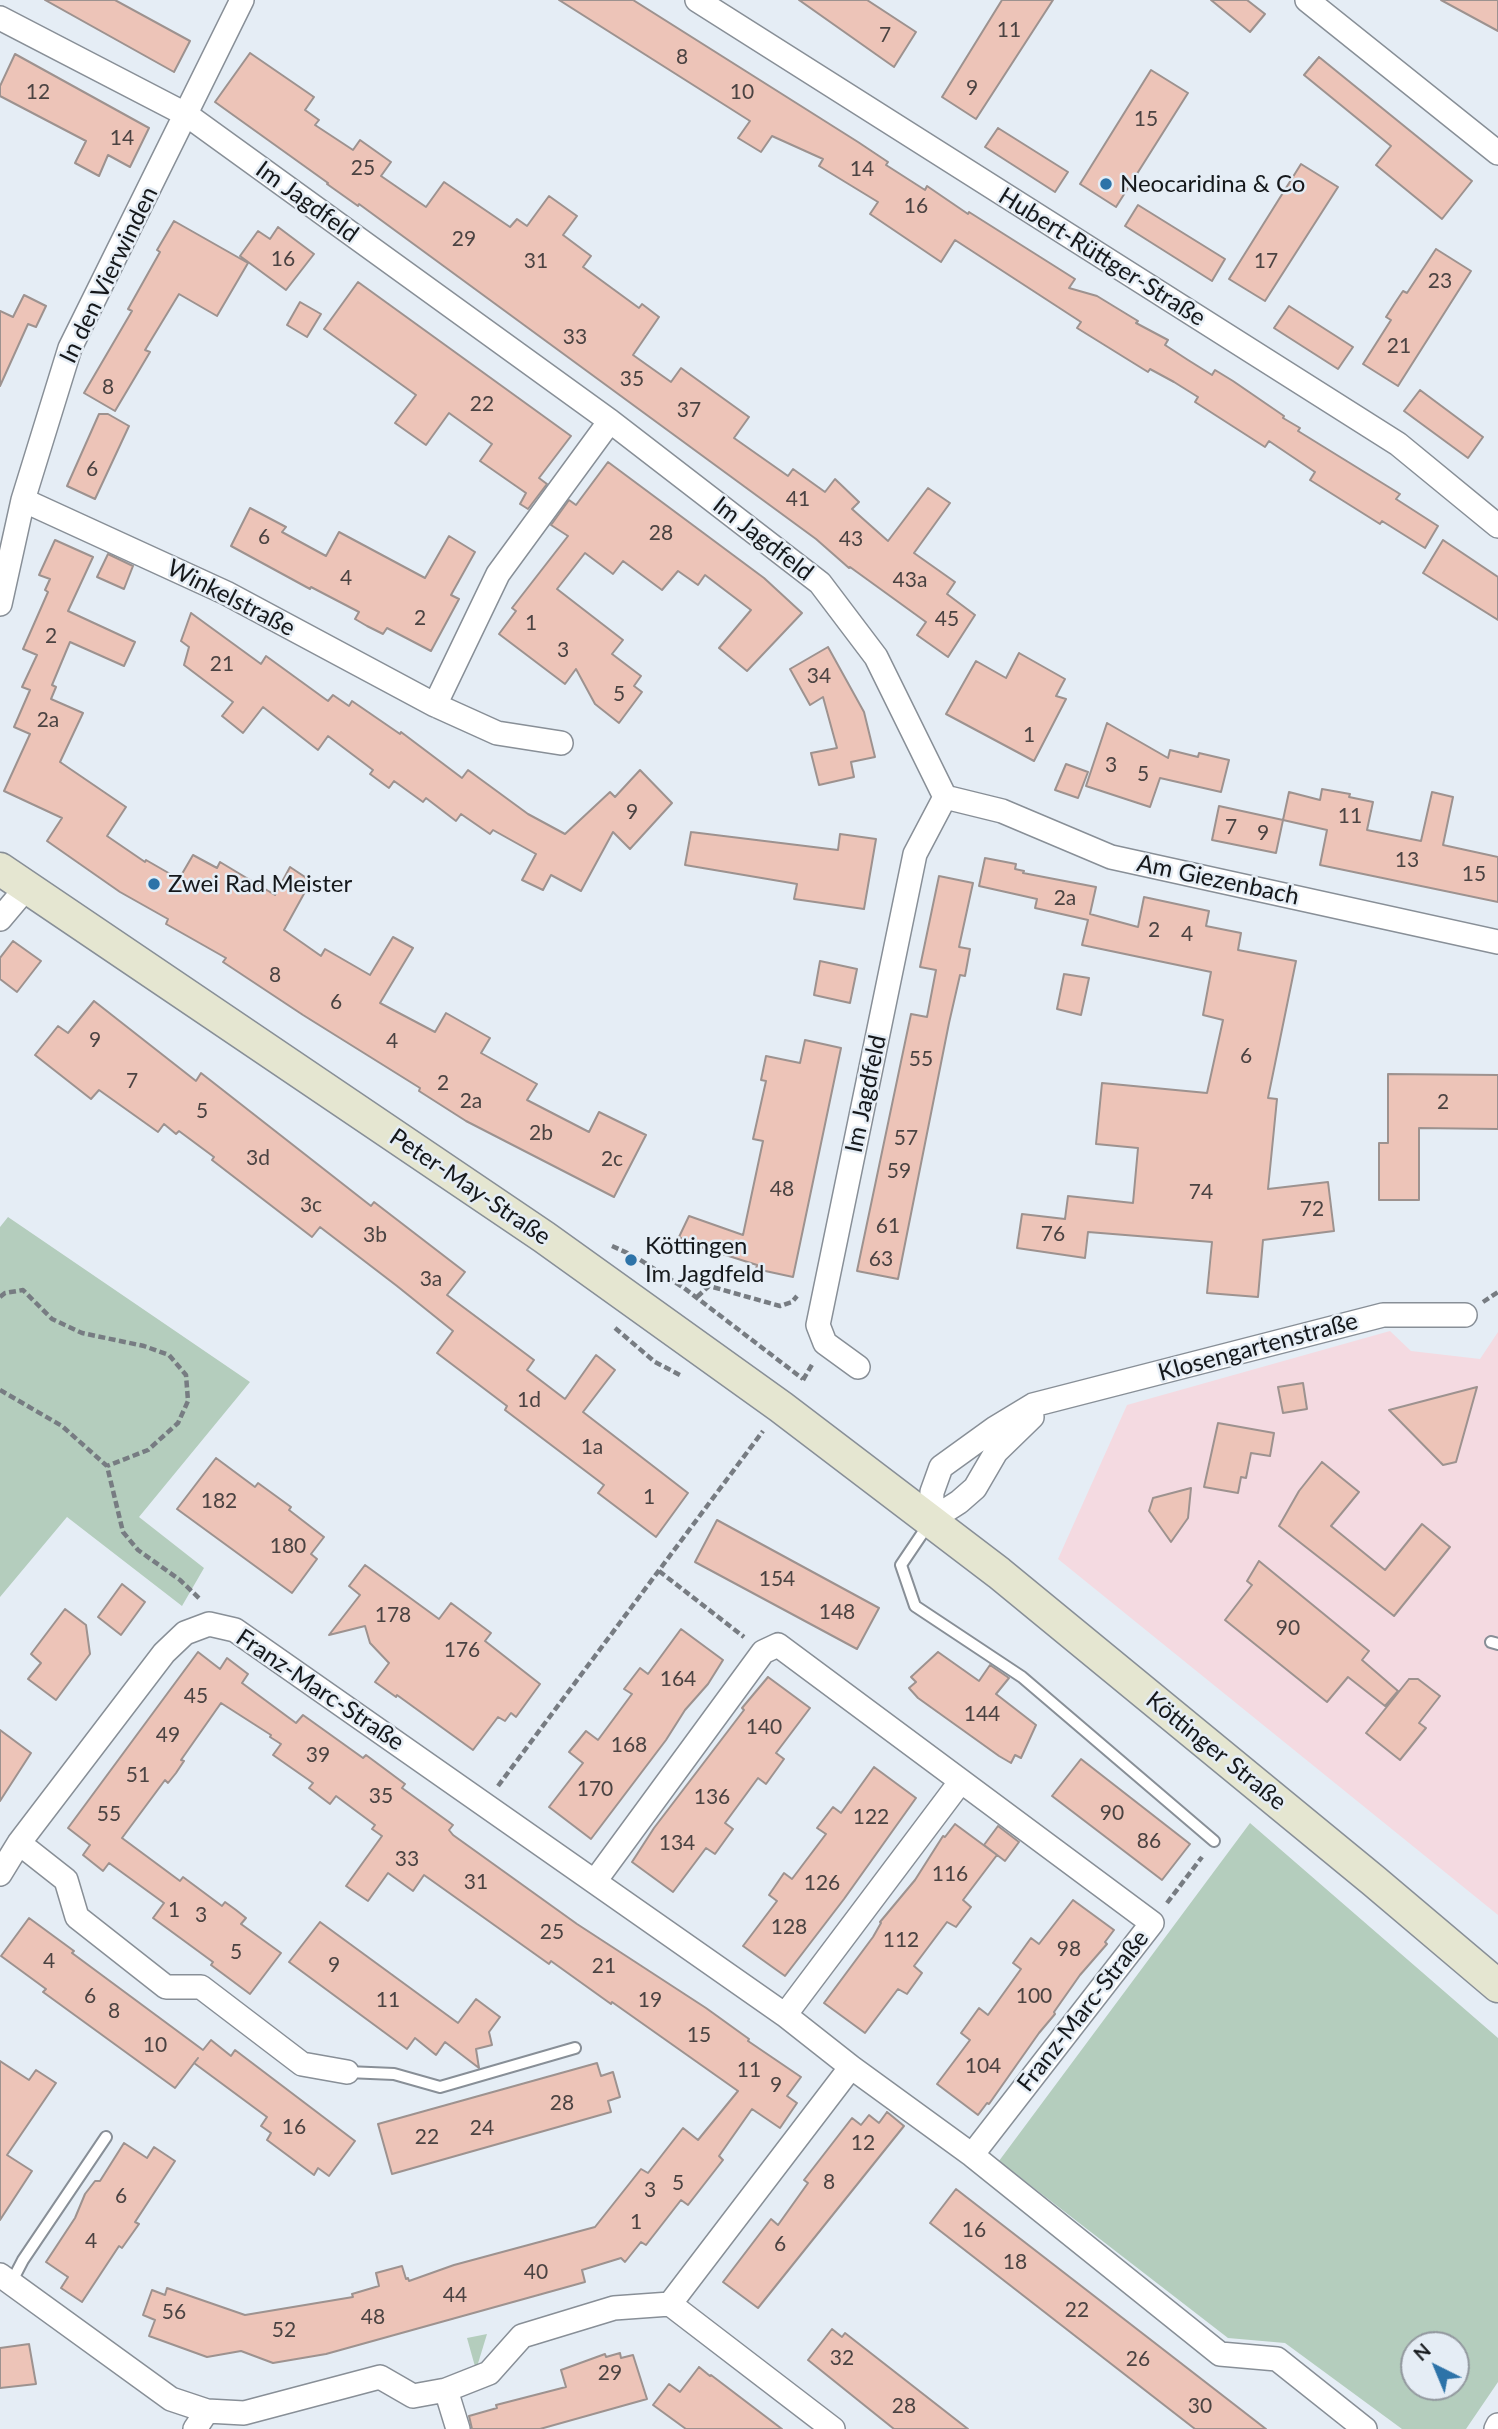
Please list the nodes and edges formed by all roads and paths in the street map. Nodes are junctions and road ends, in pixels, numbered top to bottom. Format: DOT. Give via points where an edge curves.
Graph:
graph roads {
  1 [pos="242,0"];
  2 [pos="697,0"];
  3 [pos="1307,0"];
  4 [pos="0,18"];
  5 [pos="187,115"];
  6 [pos="1498,153"];
  7 [pos="610,421"];
  8 [pos="23,500"];
  9 [pos="1498,526"];
  10 [pos="0,604"];
  11 [pos="435,705"];
  12 [pos="561,743"];
  13 [pos="945,797"];
  14 [pos="0,869"];
  15 [pos="27,887"];
  16 [pos="0,919"];
  17 [pos="1498,942"];
  18 [pos="611,1246"];
  19 [pos="825,1289"];
  20 [pos="0,1297"];
  21 [pos="697,1297"];
  22 [pos="1465,1315"];
  23 [pos="825,1343"];
  24 [pos="858,1367"];
  25 [pos="803,1380"];
  26 [pos="0,1390"];
  27 [pos="1054,1400"];
  28 [pos="781,1407"];
  29 [pos="107,1465"];
  30 [pos="931,1520"];
  31 [pos="659,1571"];
  32 [pos="209,1624"];
  33 [pos="763,1652"];
  34 [pos="961,1781"];
  35 [pos="485,1803"];
  36 [pos="1214,1841"];
  37 [pos="19,1843"];
  38 [pos="0,1874"];
  39 [pos="595,1881"];
  40 [pos="1152,1923"];
  41 [pos="1498,1986"];
  42 [pos="785,2015"];
  43 [pos="575,2049"];
  44 [pos="851,2067"];
  45 [pos="347,2072"];
  46 [pos="106,2137"];
  47 [pos="972,2155"];
  48 [pos="6,2279"];
  49 [pos="670,2304"];
  50 [pos="446,2390"];
  51 [pos="201,2420"];
  52 [pos="458,2429"];
  53 [pos="833,2429"];
  54 [pos="1365,2429"];
  1 -- 5 [label="street, In den Vierwinden"];
  2 -- 9 [label="street, Hubert-Rüttger-Straße" via="1398,444"];
  3 -- 6 [label="street"];
  4 -- 5 [label="street, Im Jagdfeld"];
  5 -- 7 [label="street, Im Jagdfeld"];
  5 -- 8 [label="street, In den Vierwinden" via="69,348"];
  7 -- 11 [label="street" via="498,575"];
  7 -- 13 [label="street, Im Jagdfeld" via="820,583 876,657"];
  8 -- 10 [label="street, In den Vierwinden"];
  8 -- 11 [label="street, Winkelstraße" via="226,593"];
  11 -- 12 [label="street, Winkelstraße" via="497,733"];
  13 -- 17 [label="street, Am Giezenbach" via="1002,811 1111,857"];
  13 -- 19 [label="street, Im Jagdfeld" via="915,854"];
  14 -- 15 [label="main road, Peter-May-Straße"];
  15 -- 16 [label="street"];
  15 -- 28 [label="main road, Peter-May-Straße" via="544,1237"];
  18 -- 21 [label="path"];
  19 -- 21 [label="path" via="805,1286 792,1302 780,1306 709,1286"];
  19 -- 23 [label="street, Im Jagdfeld" via="818,1325"];
  20 -- 29 [label="path" via="23,1290 52,1318 82,1333 169,1355 186,1375 188,1401 178,1423 148,1450"];
  21 -- 25 [label="path"];
  22 -- 27 [label="street, Klosengartenstraße" via="1383,1315"];
  23 -- 24 [label="street"];
  23 -- 25 [label="path"];
  25 -- 28 [label="path"];
  26 -- 29 [label="path" via="62,1426"];
  27 -- 30 [label="street, Klosengartenstraße" via="996,1452 975,1488"];
  27 -- 30 [label="street, Klosengartenstraße" via="1033,1405 941,1467 932,1492"];
  28 -- 30 [label="main road, Peter-May-Straße"];
  28 -- 31 [label="path"];
  29 -- 32 [label="path" via="123,1532 138,1550 201,1599"];
  30 -- 36 [label="lane" via="901,1565 915,1606 1022,1677"];
  30 -- 41 [label="main road, Köttinger Straße"];
  31 -- 33 [label="path"];
  31 -- 35 [label="path"];
  32 -- 35 [label="street, Franz-Marc-Straße" via="235,1630"];
  32 -- 37 [label="street, Franz-Marc-Straße" via="185,1633 164,1653"];
  33 -- 34 [label="street, Franz-Marc-Straße" via="778,1645"];
  33 -- 39 [label="street"];
  34 -- 40 [label="street, Franz-Marc-Straße"];
  34 -- 42 [label="street"];
  35 -- 39 [label="street, Franz-Marc-Straße"];
  36 -- 40 [label="path"];
  37 -- 38 [label="street, Franz-Marc-Straße"];
  37 -- 45 [label="street" via="66,1880 77,1917 166,1987 201,1987 302,2064"];
  39 -- 42 [label="street, Franz-Marc-Straße"];
  40 -- 47 [label="street, Franz-Marc-Straße"];
  42 -- 44 [label="street, Franz-Marc-Straße"];
  43 -- 45 [label="lane" via="440,2087 394,2074"];
  44 -- 47 [label="street, Franz-Marc-Straße"];
  44 -- 49 [label="street"];
  46 -- 48 [label="lane"];
  47 -- 54 [label="street, Franz-Marc-Straße" via="1220,2354 1277,2359"];
  48 -- 51 [label="street"];
  49 -- 50 [label="street" via="614,2308 522,2336 489,2373"];
  49 -- 53 [label="street"];
  50 -- 51 [label="street" via="413,2396 380,2377"];
  50 -- 52 [label="street"];
}
